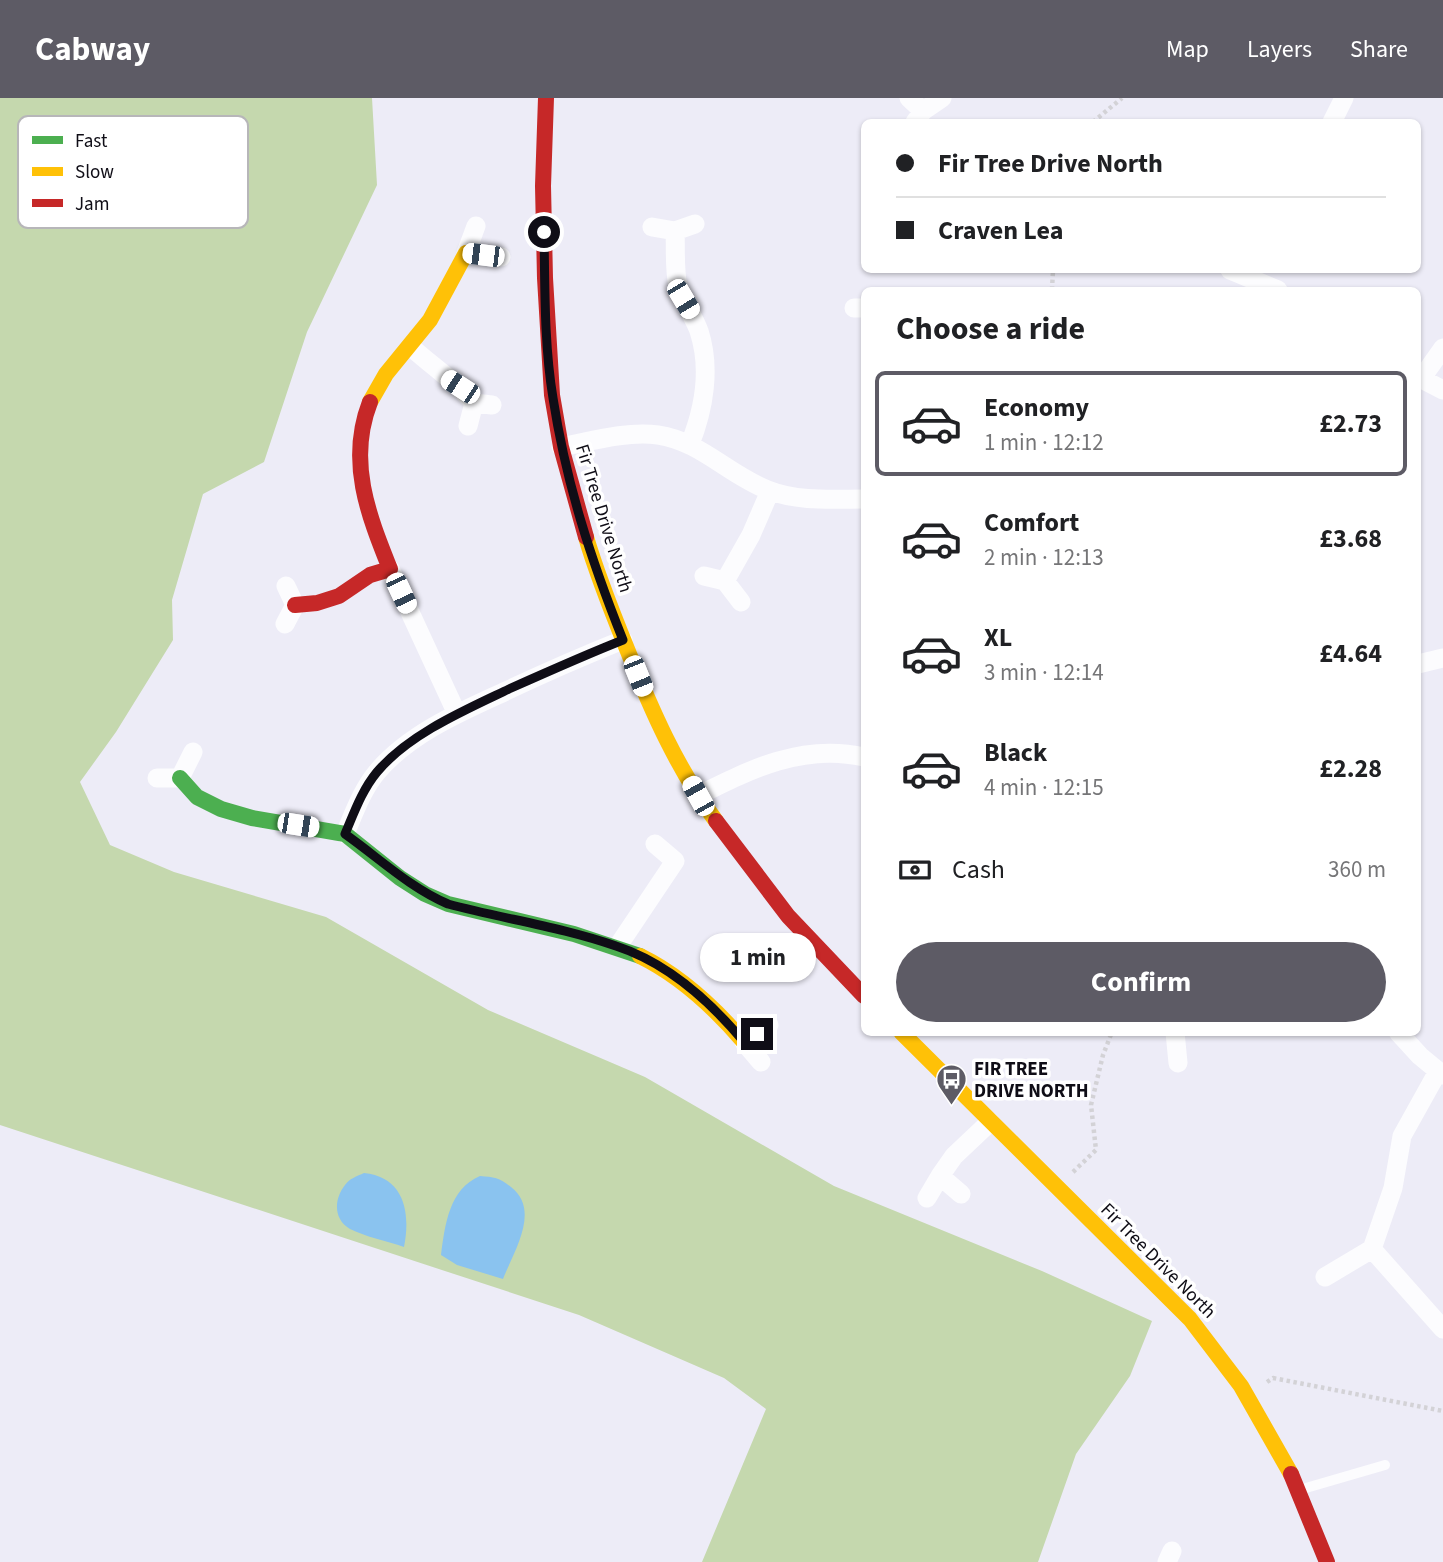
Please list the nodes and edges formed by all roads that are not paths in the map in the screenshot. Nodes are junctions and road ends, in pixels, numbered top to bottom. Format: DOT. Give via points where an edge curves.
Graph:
graph roads {
  1 [pos="546,98"];
  2 [pos="942,98"];
  3 [pos="1344,98"];
  4 [pos="916,110"];
  5 [pos="1334,119"];
  6 [pos="695,224"];
  7 [pos="476,226"];
  8 [pos="652,227"];
  9 [pos="675,231"];
  10 [pos="466,253"];
  11 [pos="501,257"];
  12 [pos="1251,273"];
  13 [pos="1273,287"];
  14 [pos="411,347"];
  15 [pos="1443,348"];
  16 [pos="1421,376"];
  17 [pos="1421,379"];
  18 [pos="1443,390"];
  19 [pos="468,426"];
  20 [pos="690,444"];
  21 [pos="561,447"];
  22 [pos="770,491"];
  23 [pos="861,499"];
  24 [pos="390,569"];
  25 [pos="704,576"];
  26 [pos="725,581"];
  27 [pos="286,586"];
  28 [pos="741,602"];
  29 [pos="295,605"];
  30 [pos="285,624"];
  31 [pos="623,640"];
  32 [pos="1443,658"];
  33 [pos="1421,663"];
  34 [pos="457,714"];
  35 [pos="193,752"];
  36 [pos="861,757"];
  37 [pos="157,778"];
  38 [pos="180,778"];
  39 [pos="698,796"];
  40 [pos="345,834"];
  41 [pos="654,844"];
  42 [pos="618,946"];
  43 [pos="861,993"];
  44 [pos="769,1026"];
  45 [pos="905,1036"];
  46 [pos="1175,1036"];
  47 [pos="1402,1036"];
  48 [pos="744,1042"];
  49 [pos="761,1062"];
  50 [pos="1178,1063"];
  51 [pos="1440,1074"];
  52 [pos="990,1122"];
  53 [pos="940,1177"];
  54 [pos="961,1194"];
  55 [pos="927,1198"];
  56 [pos="1372,1249"];
  57 [pos="1325,1277"];
  58 [pos="1443,1329"];
  59 [pos="1385,1465"];
  60 [pos="1299,1490"];
  61 [pos="1327,1562"];
  1 -- 21 [label="street, Fir Tree Drive North" via="545,278 552,395"];
  2 -- 4 [label="street"];
  3 -- 5 [label="street"];
  6 -- 9 [label="street"];
  7 -- 10 [label="street"];
  8 -- 9 [label="street"];
  9 -- 20 [label="street" via="678,285 700,334 704,356 703,400"];
  10 -- 11 [label="street"];
  10 -- 14 [label="street"];
  12 -- 13 [label="street"];
  14 -- 19 [label="street" via="483,404"];
  14 -- 24 [label="street" via="370,400 360,446 363,493"];
  15 -- 16 [label="street"];
  17 -- 18 [label="street"];
  20 -- 21 [label="street" via="637,433"];
  20 -- 22 [label="street"];
  21 -- 31 [label="street, Fir Tree Drive North" via="596,573"];
  22 -- 23 [label="street" via="806,499"];
  22 -- 26 [label="street"];
  24 -- 29 [label="street" via="370,575 338,596"];
  24 -- 34 [label="street"];
  25 -- 26 [label="street"];
  26 -- 28 [label="street"];
  27 -- 29 [label="street"];
  29 -- 30 [label="street"];
  31 -- 34 [label="street"];
  31 -- 39 [label="street, Fir Tree Drive North" via="645,694"];
  32 -- 33 [label="street"];
  34 -- 40 [label="street" via="399,750 376,772"];
  35 -- 38 [label="street"];
  36 -- 39 [label="street" via="822,753 780,759"];
  37 -- 38 [label="street"];
  38 -- 40 [label="street" via="197,797 221,809"];
  39 -- 43 [label="street, Fir Tree Drive North" via="788,916"];
  40 -- 42 [label="street" via="400,878 448,904"];
  41 -- 42 [label="street" via="675,861"];
  42 -- 48 [label="street" via="676,977"];
  44 -- 48 [label="street"];
  45 -- 52 [label="street, Fir Tree Drive North"];
  46 -- 50 [label="street"];
  47 -- 51 [label="street"];
  48 -- 49 [label="street"];
  51 -- 56 [label="street" via="1402,1136 1393,1188"];
  52 -- 53 [label="street" via="954,1156"];
  52 -- 60 [label="street, Fir Tree Drive North" via="1195,1325 1245,1394"];
  53 -- 54 [label="street"];
  53 -- 55 [label="street"];
  56 -- 57 [label="street"];
  56 -- 58 [label="street"];
  59 -- 60 [label="lane"];
  60 -- 61 [label="street, Fir Tree Drive North"];
}
